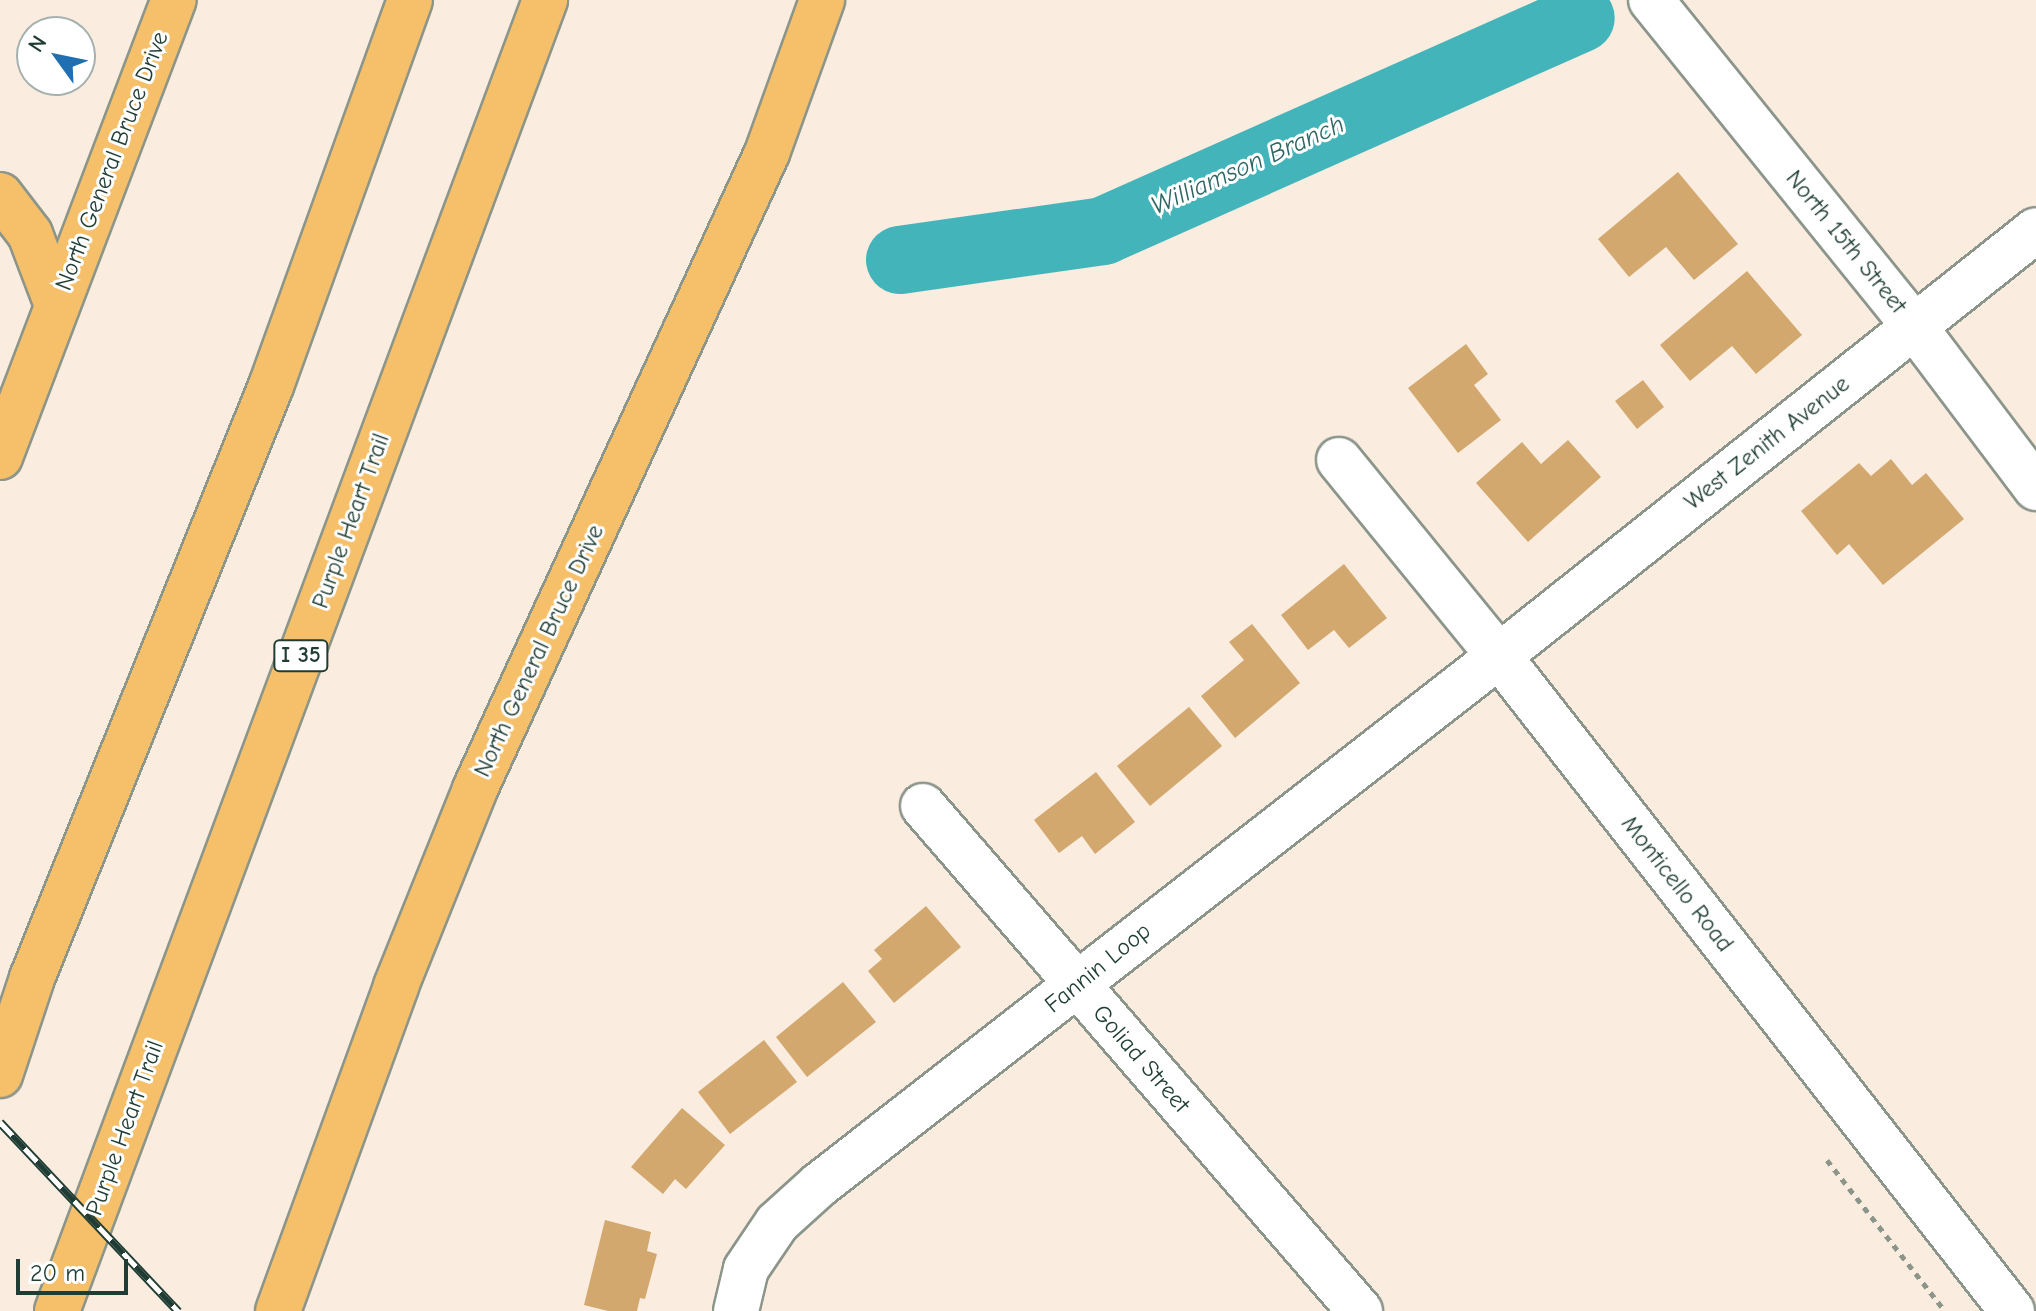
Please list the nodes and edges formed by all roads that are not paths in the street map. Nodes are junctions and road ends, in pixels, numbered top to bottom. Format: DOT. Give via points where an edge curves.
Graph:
graph roads {
  1 [pos="174,0"];
  2 [pos="410,0"];
  3 [pos="545,0"];
  4 [pos="822,0"];
  5 [pos="1651,0"];
  6 [pos="0,195"];
  7 [pos="2036,230"];
  8 [pos="57,305"];
  9 [pos="1914,326"];
  10 [pos="0,457"];
  11 [pos="1339,460"];
  12 [pos="2036,488"];
  13 [pos="1499,656"];
  14 [pos="923,806"];
  15 [pos="1076,985"];
  16 [pos="0,1075"];
  17 [pos="57,1311"];
  18 [pos="278,1311"];
  19 [pos="736,1311"];
  20 [pos="1360,1311"];
  21 [pos="2012,1311"];
  1 -- 8 [label="main road, North General Bruce Drive"];
  2 -- 16 [label="main road" via="271,386 32,978"];
  3 -- 17 [label="main road, Purple Heart Trail / I 35"];
  4 -- 18 [label="main road, North General Bruce Drive" via="767,153 475,789 396,986"];
  5 -- 9 [label="street, North 15th Street"];
  6 -- 8 [label="main road" via="30,234"];
  7 -- 9 [label="street, West Zenith Avenue"];
  8 -- 10 [label="main road, North General Bruce Drive"];
  9 -- 12 [label="street, North 15th Street"];
  9 -- 13 [label="street, West Zenith Avenue"];
  11 -- 13 [label="street, Monticello Road"];
  13 -- 15 [label="street, Fannin Loop"];
  13 -- 21 [label="street, Monticello Road"];
  14 -- 15 [label="street, Goliad Street"];
  15 -- 19 [label="street, Fannin Loop" via="777,1223 746,1269"];
  15 -- 20 [label="street, Goliad Street"];
}
